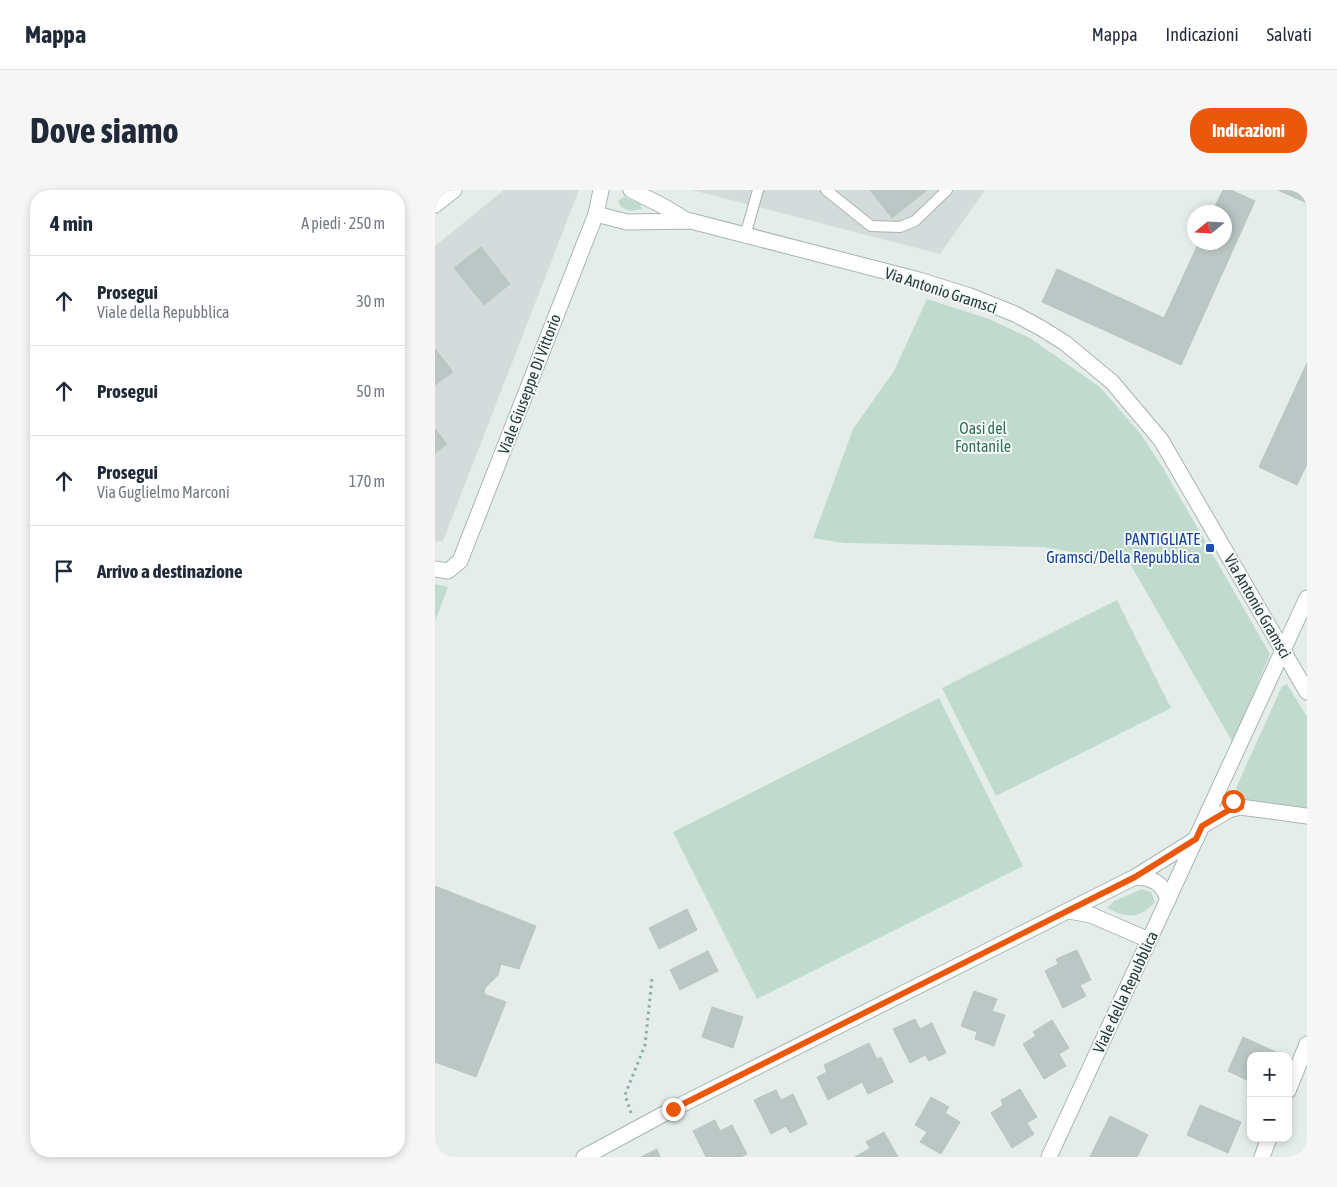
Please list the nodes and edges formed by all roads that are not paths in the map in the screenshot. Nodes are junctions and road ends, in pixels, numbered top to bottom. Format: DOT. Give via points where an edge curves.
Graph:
graph roads {
  1 [pos="454,190"];
  2 [pos="601,190"];
  3 [pos="631,190"];
  4 [pos="758,190"];
  5 [pos="826,190"];
  6 [pos="947,190"];
  7 [pos="435,205"];
  8 [pos="596,214"];
  9 [pos="686,220"];
  10 [pos="745,236"];
  11 [pos="441,570"];
  12 [pos="1307,598"];
  13 [pos="1283,651"];
  14 [pos="1307,692"];
  15 [pos="1223,782"];
  16 [pos="1241,807"];
  17 [pos="1307,816"];
  18 [pos="1199,833"];
  19 [pos="1135,877"];
  20 [pos="1168,900"];
  21 [pos="1069,911"];
  22 [pos="1149,940"];
  23 [pos="1307,1044"];
  24 [pos="1292,1081"];
  25 [pos="1268,1142"];
  26 [pos="584,1157"];
  27 [pos="1049,1157"];
  28 [pos="1262,1157"];
  1 -- 7 [label="street"];
  2 -- 8 [label="street, Viale Giuseppe Di Vittorio"];
  3 -- 9 [label="street, Via Antonio Gramsci"];
  4 -- 10 [label="lane"];
  5 -- 6 [label="lane" via="871,226 900,227 915,221"];
  8 -- 9 [label="street, Via Antonio Gramsci" via="627,222"];
  8 -- 11 [label="street, Viale Giuseppe Di Vittorio" via="460,561"];
  9 -- 10 [label="street, Via Antonio Gramsci"];
  10 -- 13 [label="street, Via Antonio Gramsci" via="919,280 969,296 1041,328 1065,343 1113,382 1161,440"];
  12 -- 13 [label="street, Viale della Repubblica"];
  13 -- 14 [label="street, Via Antonio Gramsci"];
  13 -- 15 [label="street, Viale della Repubblica"];
  15 -- 16 [label="street" via="1233,801"];
  15 -- 18 [label="street, Viale della Repubblica"];
  16 -- 17 [label="street"];
  16 -- 18 [label="street" via="1229,810"];
  18 -- 19 [label="street"];
  18 -- 20 [label="street, Viale della Repubblica"];
  19 -- 20 [label="street" via="1159,883"];
  19 -- 21 [label="street"];
  20 -- 22 [label="street, Viale della Repubblica"];
  21 -- 22 [label="street" via="1091,915"];
  21 -- 26 [label="street"];
  22 -- 27 [label="street, Viale della Repubblica"];
  23 -- 24 [label="street"];
  25 -- 28 [label="street"];
}
